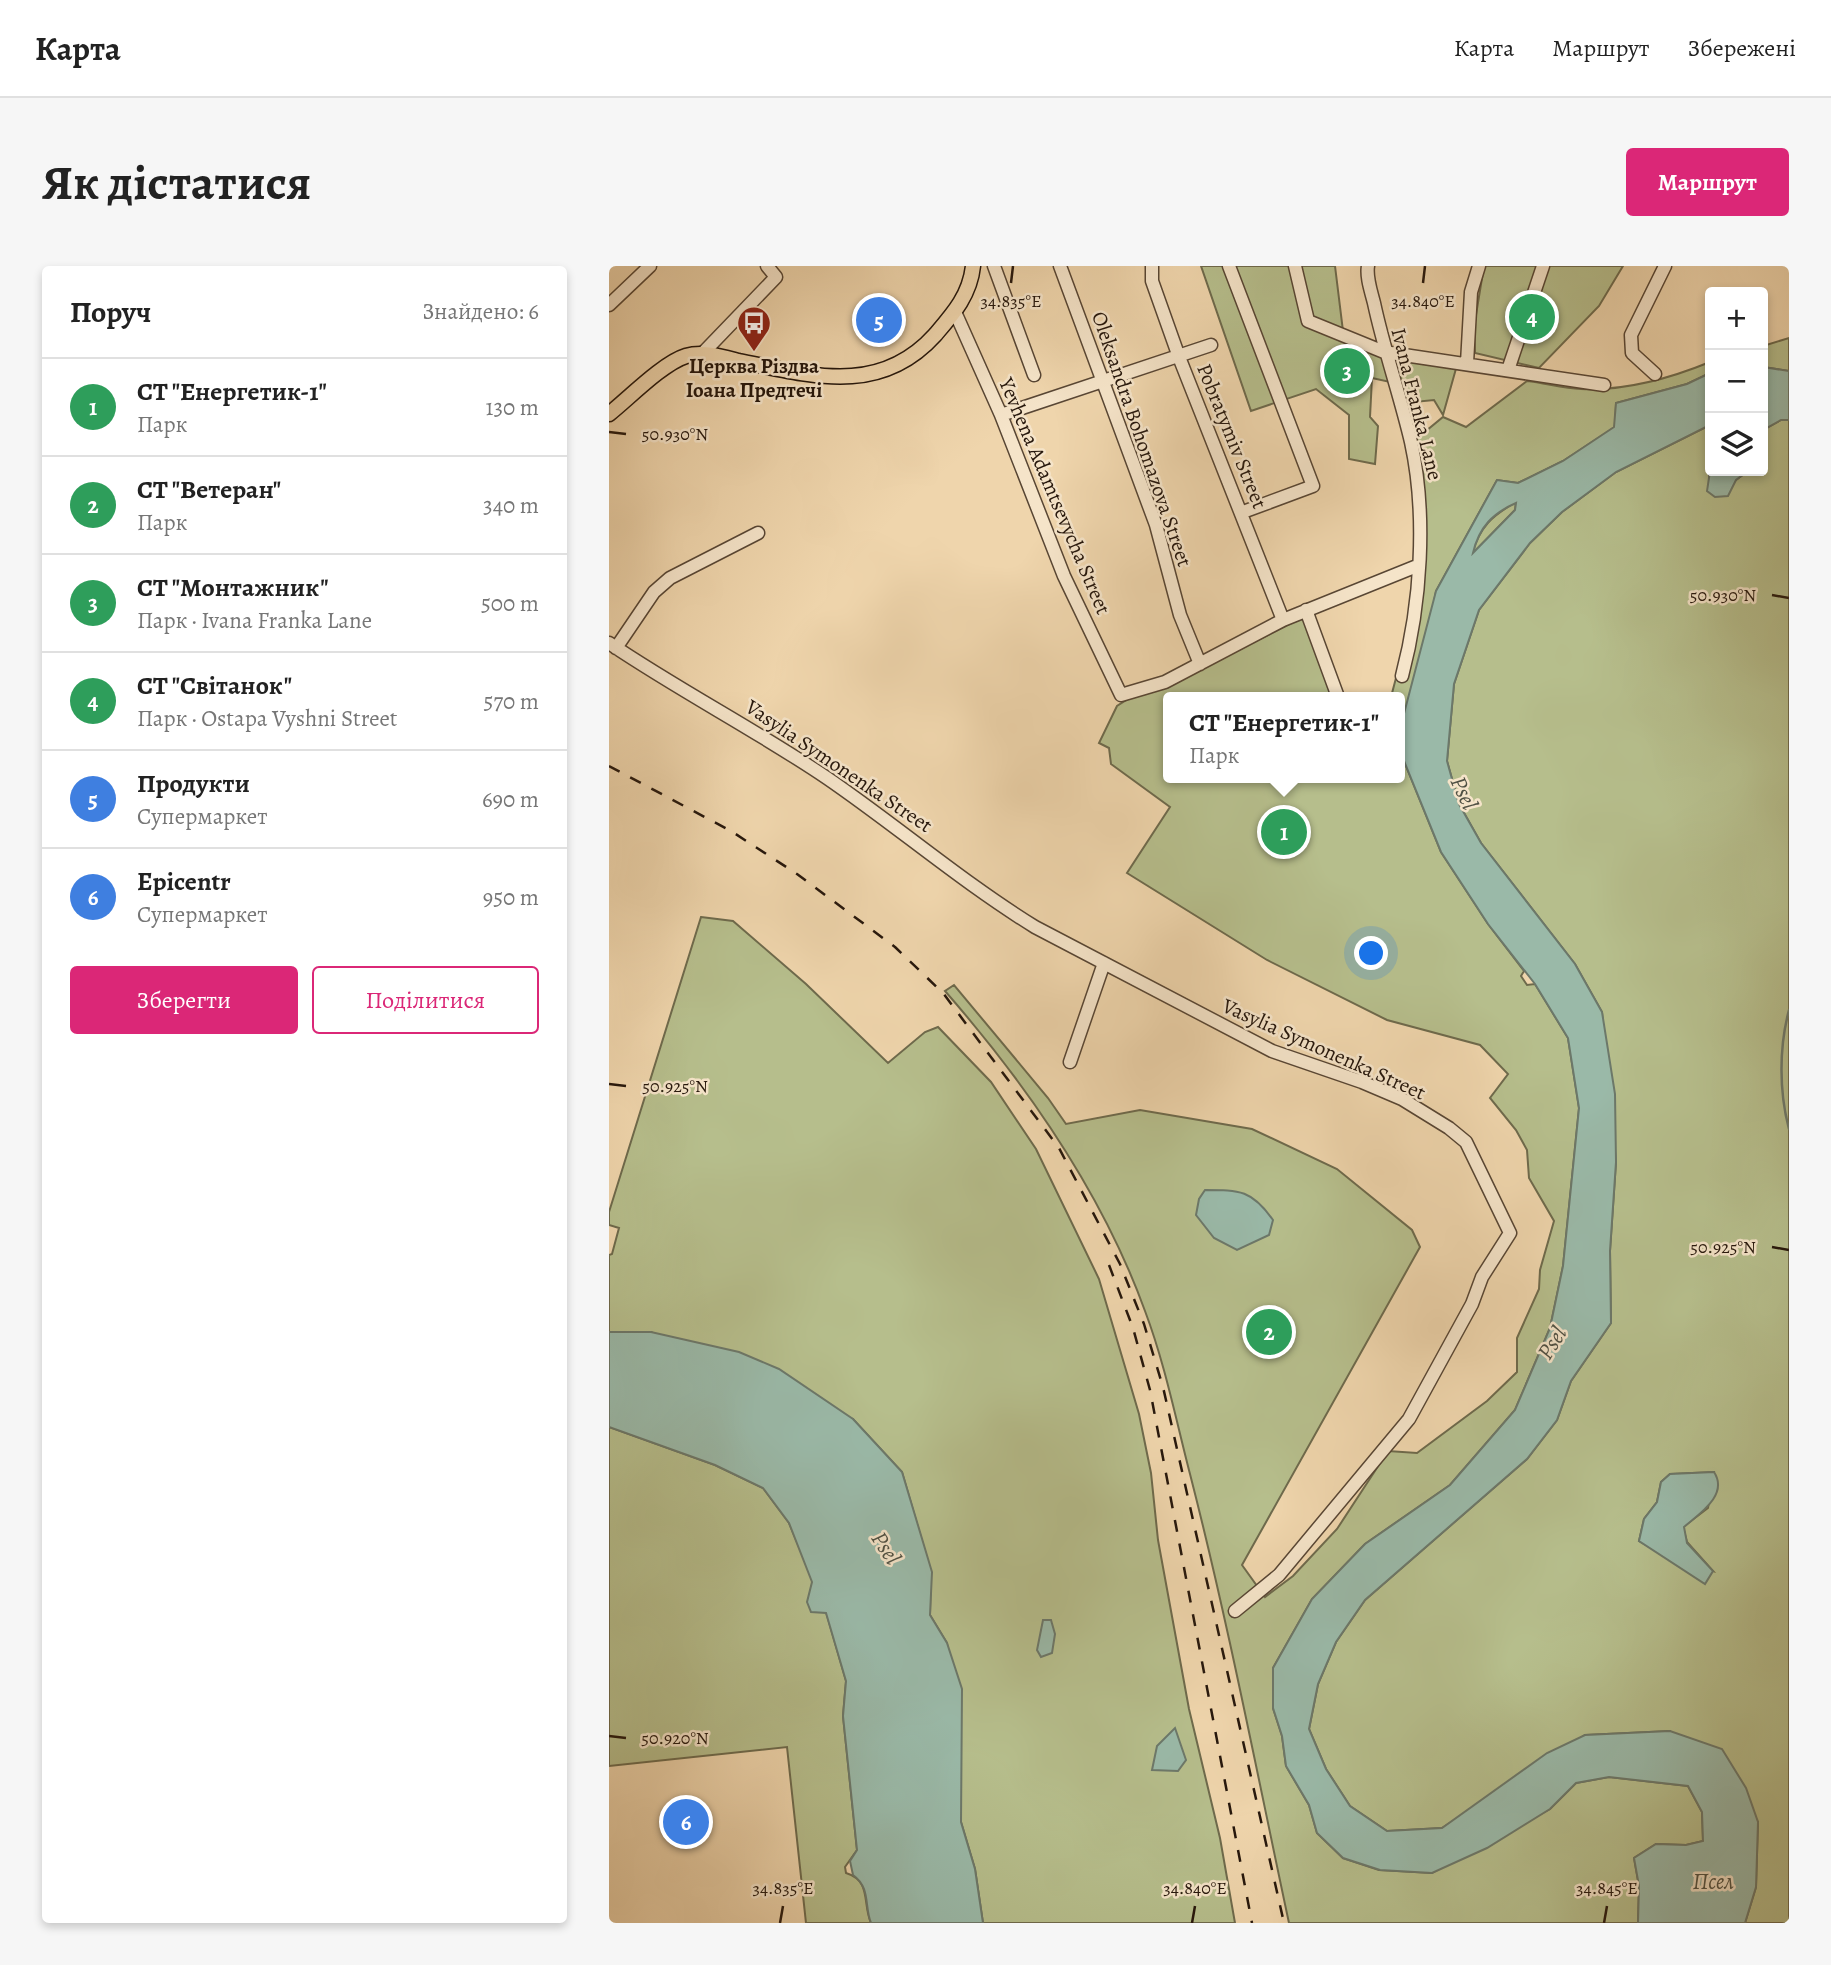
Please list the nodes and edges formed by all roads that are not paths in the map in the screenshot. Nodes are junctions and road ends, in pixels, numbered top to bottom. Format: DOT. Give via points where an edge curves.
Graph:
graph roads {
  1 [pos="650,266"];
  2 [pos="767,266"];
  3 [pos="994,266"];
  4 [pos="1060,266"];
  5 [pos="1151,266"];
  6 [pos="1229,266"];
  7 [pos="1295,266"];
  8 [pos="1368,266"];
  9 [pos="1479,266"];
  10 [pos="1543,266"];
  11 [pos="1665,266"];
  12 [pos="976,268"];
  13 [pos="609,305"];
  14 [pos="955,312"];
  15 [pos="1211,345"];
  16 [pos="1384,352"];
  17 [pos="701,355"];
  18 [pos="1179,357"];
  19 [pos="1467,363"];
  20 [pos="1508,370"];
  21 [pos="1655,374"];
  22 [pos="1034,375"];
  23 [pos="1101,383"];
  24 [pos="1604,384"];
  25 [pos="609,414"];
  26 [pos="1001,415"];
  27 [pos="1243,512"];
  28 [pos="758,533"];
  29 [pos="1417,566"];
  30 [pos="1306,610"];
  31 [pos="1283,620"];
  32 [pos="612,646"];
  33 [pos="1200,664"];
  34 [pos="1402,676"];
  35 [pos="1336,692"];
  36 [pos="1104,963"];
  37 [pos="1070,1062"];
  38 [pos="1235,1611"];
  1 -- 13 [label="street"];
  2 -- 17 [label="street" via="776,277"];
  3 -- 22 [label="street"];
  4 -- 23 [label="street, Oleksandra Bohomazova Street"];
  5 -- 18 [label="street, Pobratymiv Street"];
  6 -- 27 [label="street" via="1313,486"];
  7 -- 16 [label="street" via="1308,321"];
  8 -- 16 [label="street, Ivana Franka Lane"];
  9 -- 19 [label="street" via="1471,292"];
  10 -- 20 [label="street"];
  11 -- 21 [label="street" via="1631,335 1632,353"];
  12 -- 14 [label="main road"];
  14 -- 17 [label="main road" via="923,348 892,367 854,378 828,378"];
  14 -- 26 [label="street, Yevhena Adamtsevycha Street"];
  15 -- 18 [label="street"];
  16 -- 19 [label="street"];
  16 -- 29 [label="street, Ivana Franka Lane" via="1411,440 1418,480 1421,532"];
  17 -- 25 [label="main road" via="685,356 672,364"];
  18 -- 23 [label="street"];
  18 -- 27 [label="street, Pobratymiv Street"];
  19 -- 20 [label="street"];
  20 -- 24 [label="street"];
  23 -- 26 [label="street"];
  23 -- 33 [label="street, Oleksandra Bohomazova Street" via="1156,526 1180,615"];
  26 -- 33 [label="street, Yevhena Adamtsevycha Street" via="1064,576 1121,695 1165,682"];
  27 -- 31 [label="street, Pobratymiv Street"];
  28 -- 32 [label="street" via="670,578"];
  29 -- 30 [label="street"];
  29 -- 34 [label="street, Ivana Franka Lane" via="1410,644"];
  30 -- 31 [label="street"];
  30 -- 35 [label="street"];
  31 -- 33 [label="street"];
  32 -- 36 [label="street, Vasylia Symonenka Street" via="826,778 1001,906"];
  36 -- 37 [label="street"];
  36 -- 38 [label="street, Vasylia Symonenka Street" via="1272,1051 1362,1082 1449,1128 1466,1142 1510,1233 1409,1419 1279,1575"];
}
